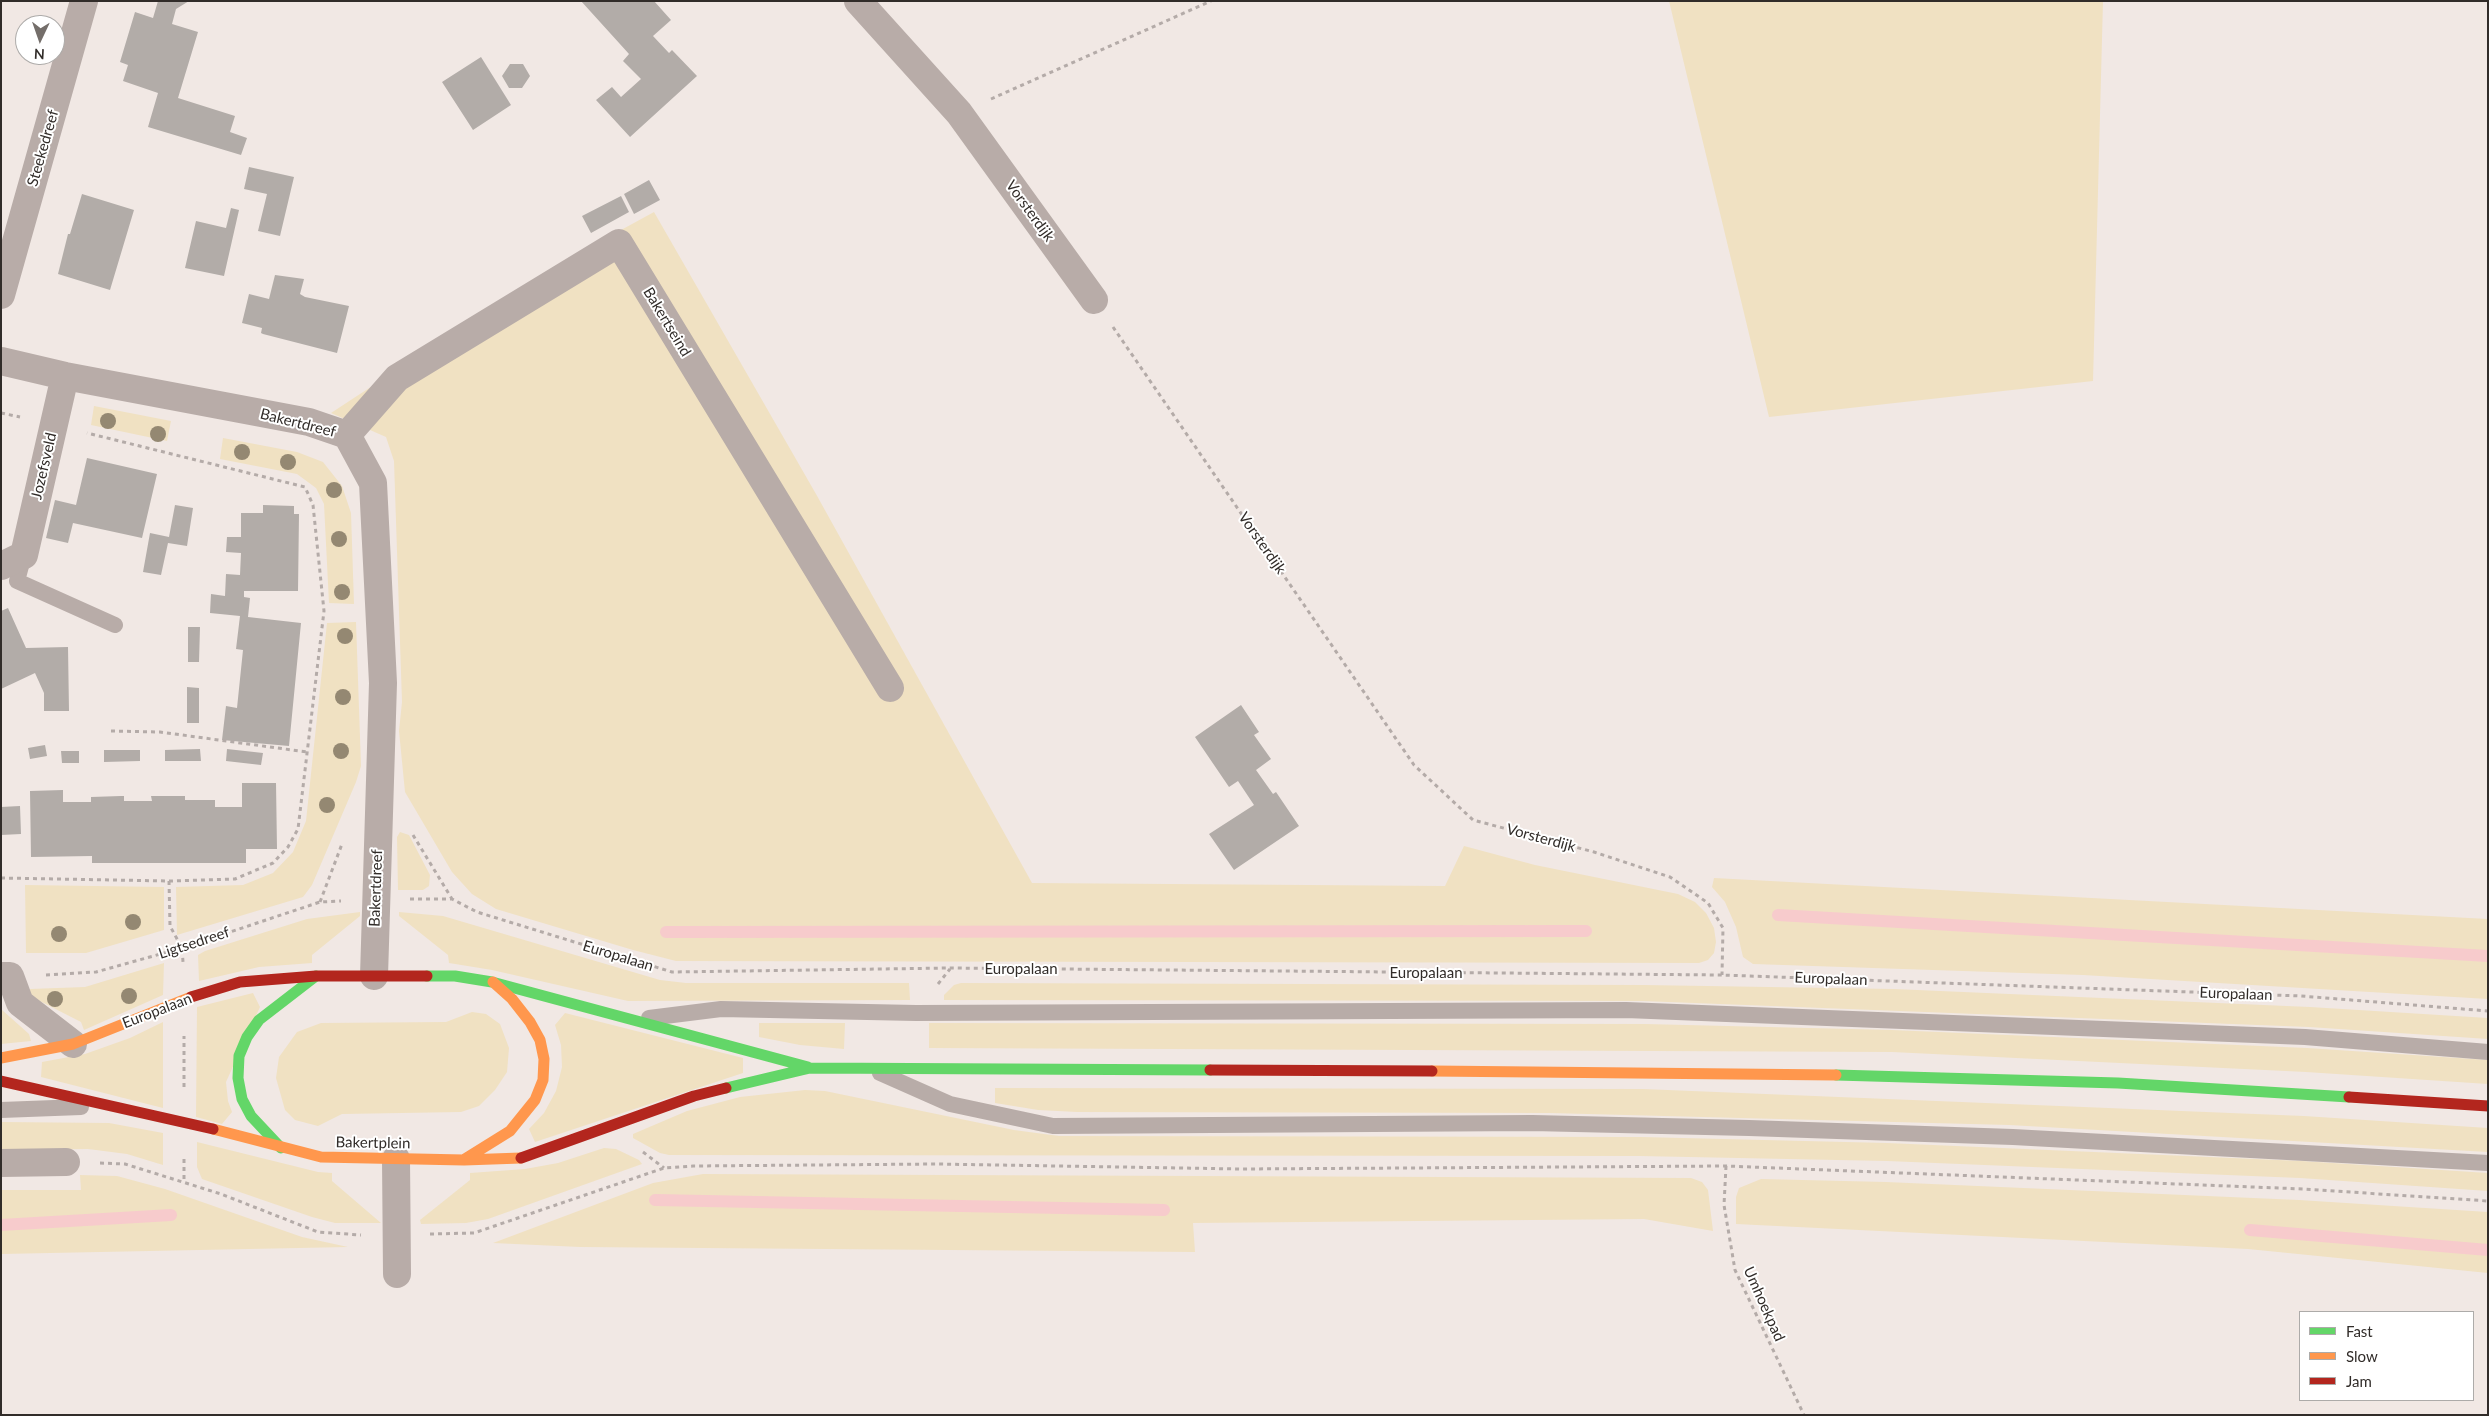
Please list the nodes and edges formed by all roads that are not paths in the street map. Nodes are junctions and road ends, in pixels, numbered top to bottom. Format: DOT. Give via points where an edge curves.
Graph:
graph roads {
  1 [pos="84,1"];
  2 [pos="858,1"];
  3 [pos="1,295"];
  4 [pos="1094,300"];
  5 [pos="1,362"];
  6 [pos="65,376"];
  7 [pos="347,436"];
  8 [pos="12,560"];
  9 [pos="115,625"];
  10 [pos="890,688"];
  11 [pos="6,976"];
  12 [pos="316,976"];
  13 [pos="374,976"];
  14 [pos="492,982"];
  15 [pos="636,1020"];
  16 [pos="73,1044"];
  17 [pos="2488,1052"];
  18 [pos="1,1058"];
  19 [pos="810,1068"];
  20 [pos="868,1068"];
  21 [pos="1,1081"];
  22 [pos="116,1106"];
  23 [pos="2488,1106"];
  24 [pos="1,1110"];
  25 [pos="281,1148"];
  26 [pos="396,1159"];
  27 [pos="464,1160"];
  28 [pos="66,1162"];
  29 [pos="1,1163"];
  30 [pos="2488,1163"];
  31 [pos="397,1274"];
  1 -- 3 [label="street, Steekedreef"];
  2 -- 4 [label="street, Vorsterdijk" via="958,113"];
  5 -- 6 [label="street, Bakertdreef"];
  6 -- 7 [label="street, Bakertdreef" via="309,422"];
  6 -- 8 [label="street, Jozefsveld" via="54,425"];
  7 -- 10 [label="street, Bakertseind" via="398,378 619,243"];
  7 -- 13 [label="street, Bakertdreef" via="373,483 383,683"];
  8 -- 9 [label="lane, Jozefsveld" via="17,581"];
  11 -- 16 [label="street" via="20,1003"];
  12 -- 13 [label="main road"];
  12 -- 16 [label="main road, Europalaan" via="240,982 184,999"];
  12 -- 25 [label="main road" via="259,1020 246,1037 239,1056 238,1078 242,1099 251,1116"];
  13 -- 14 [label="main road" via="455,976"];
  14 -- 15 [label="main road"];
  14 -- 27 [label="main road" via="512,999 540,1040 544,1059 542,1080 535,1100 510,1131"];
  15 -- 17 [label="lane" via="721,1009 916,1013 1626,1010 2305,1037"];
  15 -- 19 [label="main road"];
  16 -- 18 [label="main road, Europalaan"];
  19 -- 20 [label="main road"];
  19 -- 27 [label="main road" via="694,1096 521,1158"];
  20 -- 23 [label="main road" via="1749,1072 2118,1083"];
  20 -- 30 [label="lane" via="950,1104 1053,1126 1532,1123 1749,1128 2013,1137"];
  21 -- 22 [label="main road"];
  22 -- 24 [label="lane"];
  22 -- 25 [label="main road"];
  25 -- 26 [label="main road, Bakertplein" via="322,1157"];
  26 -- 27 [label="main road, Bakertplein"];
  26 -- 31 [label="street"];
  28 -- 29 [label="street"];
}
